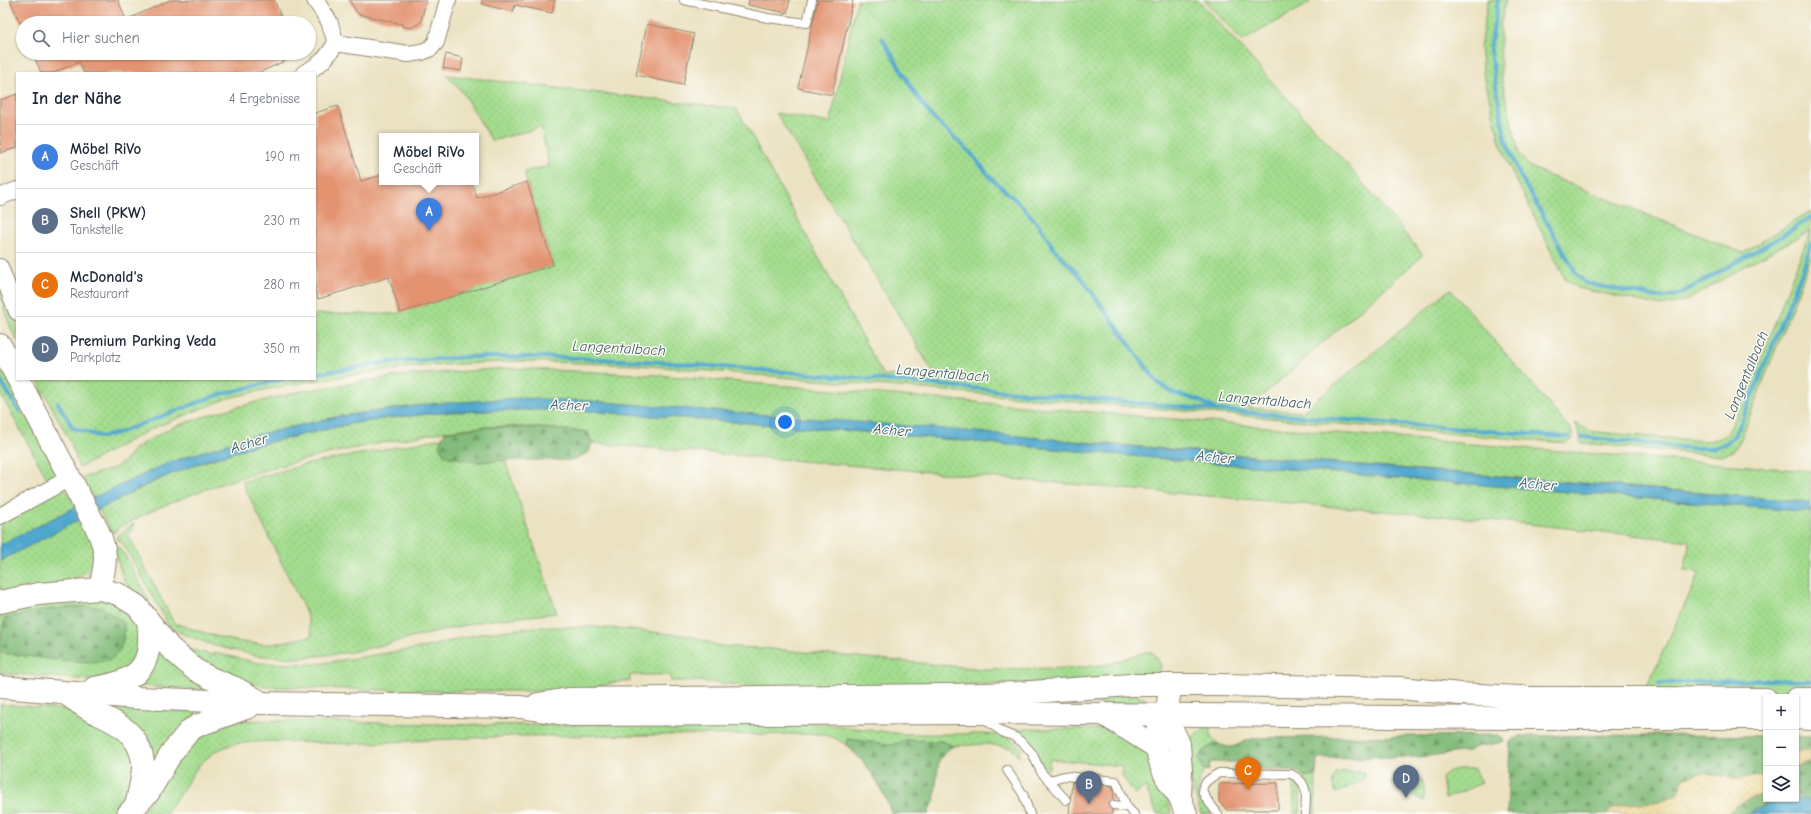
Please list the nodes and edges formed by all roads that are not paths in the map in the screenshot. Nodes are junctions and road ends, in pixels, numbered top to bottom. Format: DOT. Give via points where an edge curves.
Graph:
graph roads {
  1 [pos="315,0"];
  2 [pos="448,0"];
  3 [pos="684,0"];
  4 [pos="812,0"];
  5 [pos="336,43"];
  6 [pos="306,72"];
  7 [pos="16,190"];
  8 [pos="0,197"];
  9 [pos="0,267"];
  10 [pos="16,309"];
  11 [pos="0,345"];
  12 [pos="16,374"];
  13 [pos="19,380"];
  14 [pos="73,482"];
  15 [pos="0,516"];
  16 [pos="100,589"];
  17 [pos="0,602"];
  18 [pos="148,621"];
  19 [pos="1170,686"];
  20 [pos="0,688"];
  21 [pos="63,692"];
  22 [pos="1763,699"];
  23 [pos="1799,699"];
  24 [pos="1811,699"];
  25 [pos="261,703"];
  26 [pos="521,707"];
  27 [pos="976,713"];
  28 [pos="1104,714"];
  29 [pos="1165,714"];
  30 [pos="1763,718"];
  31 [pos="1799,718"];
  32 [pos="1811,719"];
  33 [pos="1156,747"];
  34 [pos="1007,770"];
  35 [pos="1050,780"];
  36 [pos="1066,800"];
  37 [pos="1114,805"];
  38 [pos="1183,805"];
  39 [pos="1127,807"];
  40 [pos="132,809"];
  41 [pos="1030,814"];
  42 [pos="1134,814"];
  43 [pos="1218,814"];
  44 [pos="1305,814"];
  1 -- 5 [label="street" via="329,21"];
  2 -- 5 [label="street" via="436,42 422,52 408,54"];
  3 -- 4 [label="lane" via="768,18 806,23"];
  5 -- 6 [label="street" via="328,56"];
  7 -- 8 [label="street"];
  9 -- 10 [label="street"];
  11 -- 12 [label="main road"];
  13 -- 14 [label="main road"];
  14 -- 15 [label="street"];
  14 -- 16 [label="main road" via="104,545 106,556"];
  16 -- 17 [label="main road" via="38,594"];
  16 -- 18 [label="main road" via="118,594 132,602"];
  18 -- 21 [label="main road" via="150,644 147,660 133,676 99,687"];
  18 -- 25 [label="main road" via="169,647 194,668"];
  19 -- 22 [label="main road" via="1393,688 1519,697"];
  19 -- 26 [label="main road" via="1130,685 1017,694 569,699"];
  19 -- 29 [label="main road"];
  20 -- 21 [label="main road"];
  21 -- 25 [label="main road"];
  21 -- 40 [label="main road" via="88,709 116,722 133,738 143,764"];
  23 -- 24 [label="main road"];
  25 -- 26 [label="main road"];
  25 -- 40 [label="main road" via="190,730 172,752 149,792"];
  26 -- 27 [label="main road" via="570,715"];
  27 -- 28 [label="main road"];
  27 -- 35 [label="lane" via="1024,744 1032,753 1041,772"];
  28 -- 29 [label="main road"];
  28 -- 33 [label="main road"];
  29 -- 30 [label="main road"];
  29 -- 33 [label="main road" via="1158,724"];
  29 -- 38 [label="main road" via="1179,744"];
  31 -- 32 [label="main road"];
  33 -- 38 [label="main road" via="1170,785"];
  34 -- 41 [label="lane" via="1023,794"];
  35 -- 36 [label="lane"];
  35 -- 39 [label="lane" via="1064,776 1116,781"];
  37 -- 39 [label="lane"];
  39 -- 42 [label="lane"];
  43 -- 44 [label="lane" via="1202,792 1203,785 1219,773 1291,774 1299,778 1304,785"];
}
